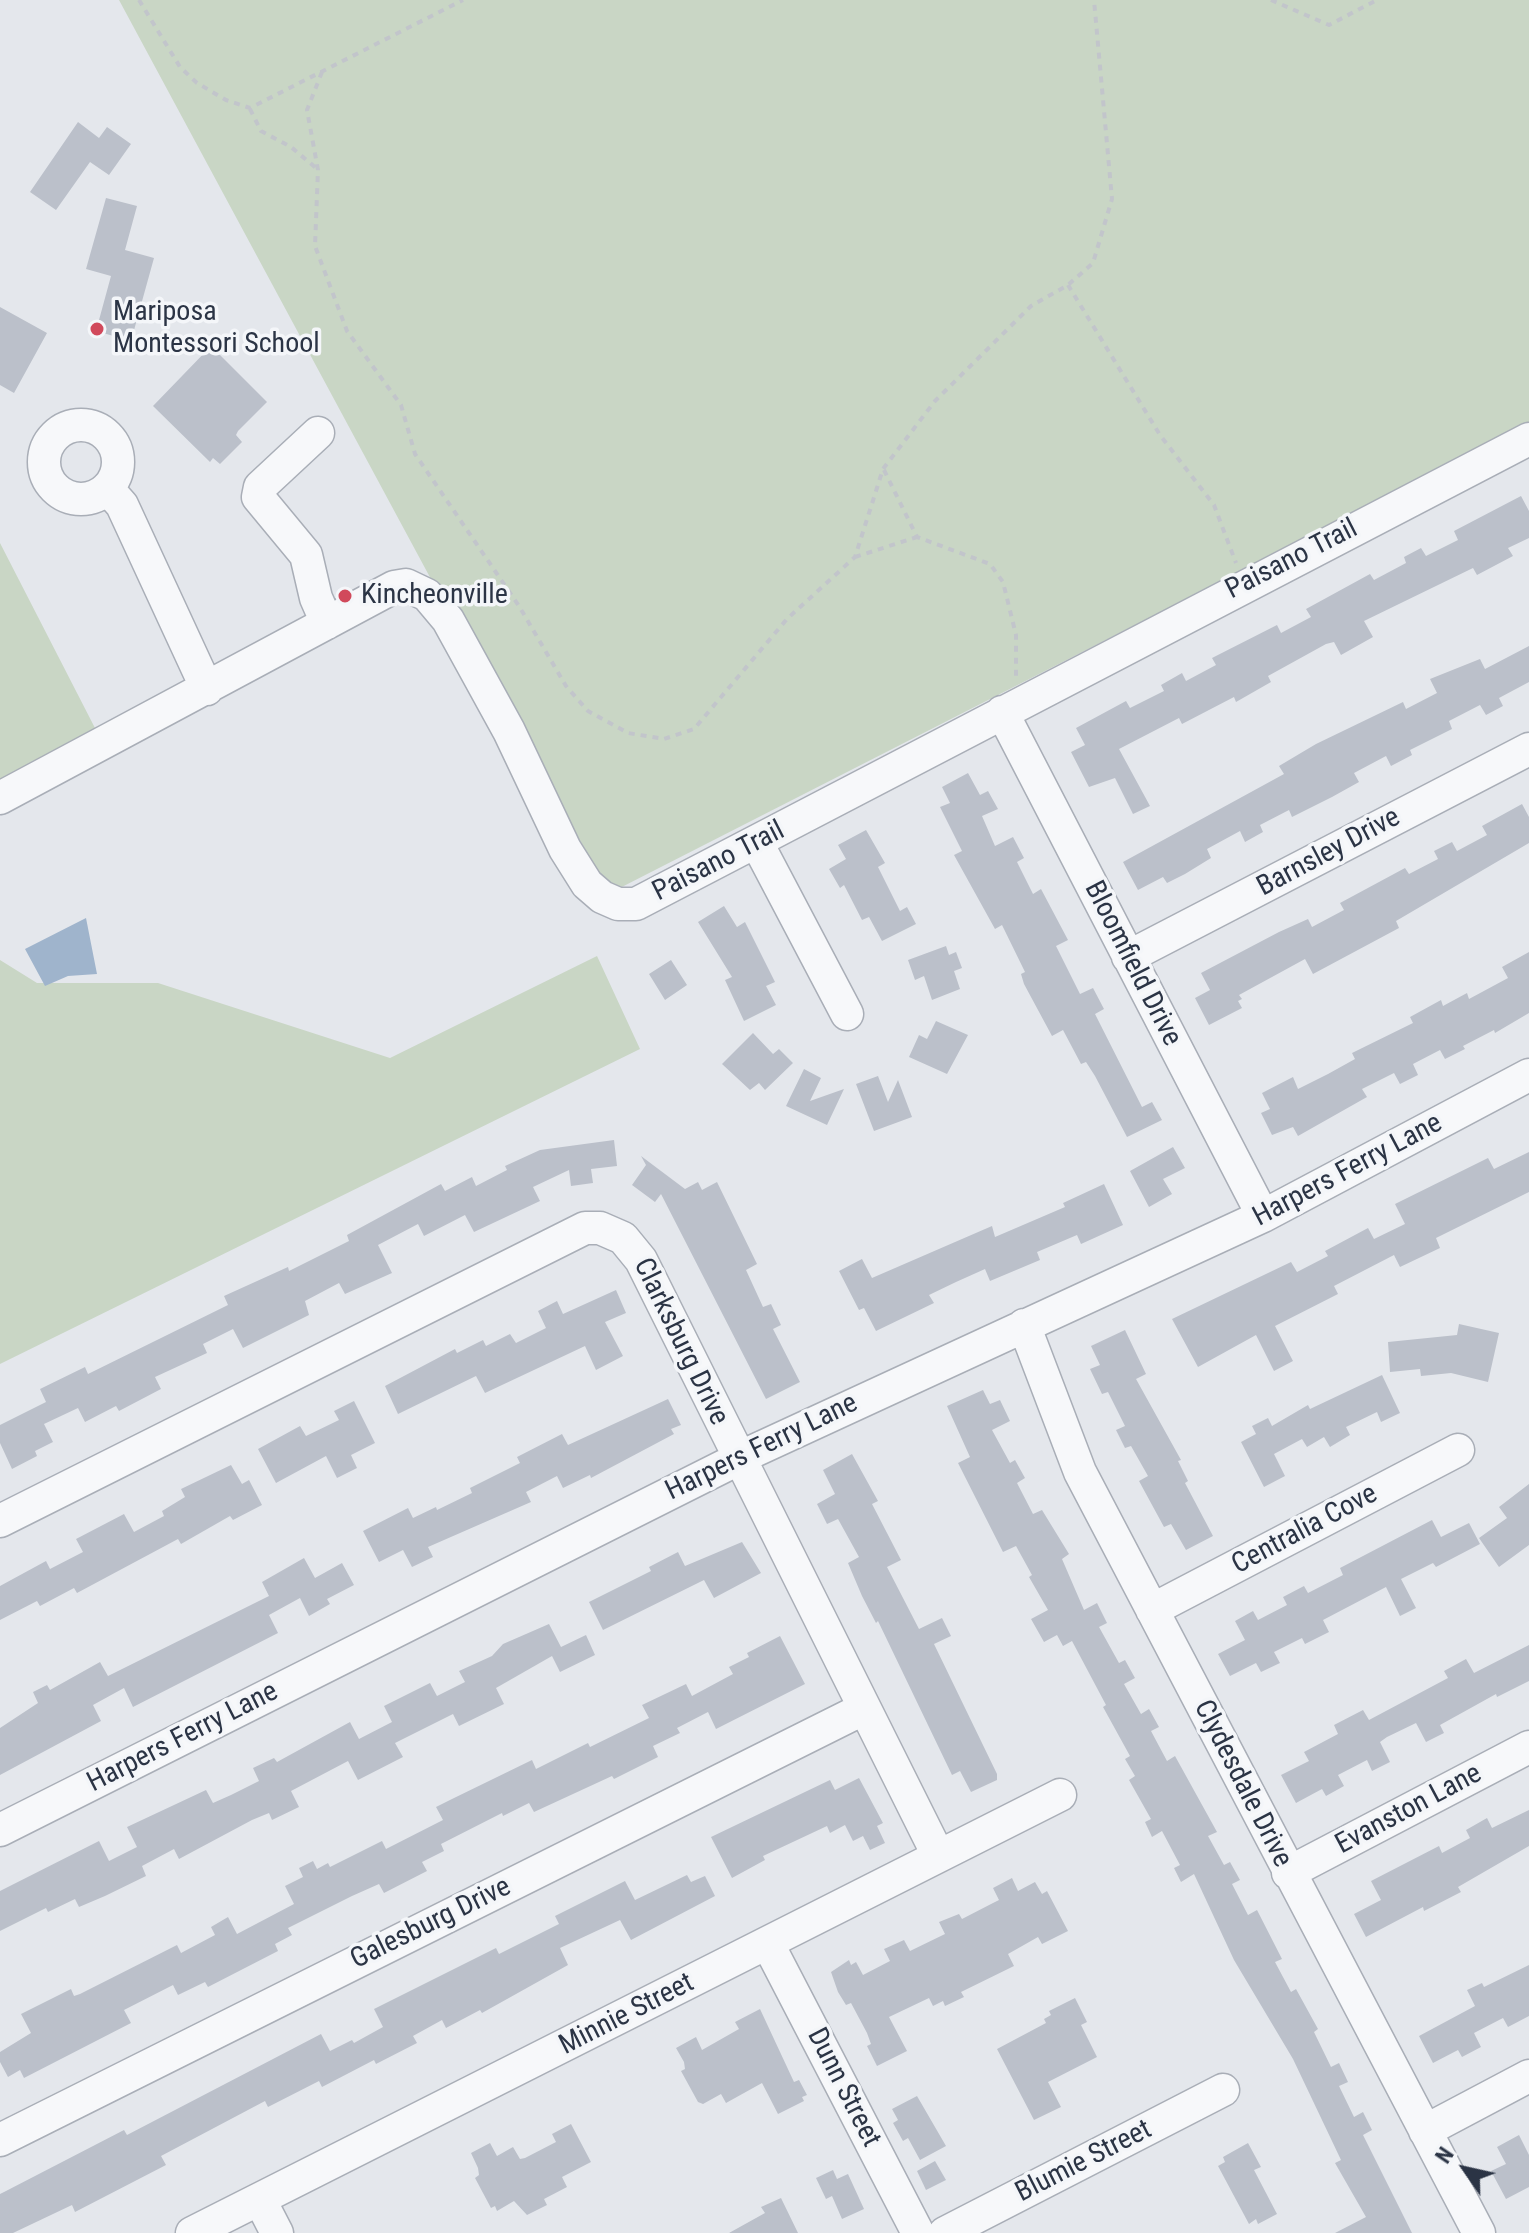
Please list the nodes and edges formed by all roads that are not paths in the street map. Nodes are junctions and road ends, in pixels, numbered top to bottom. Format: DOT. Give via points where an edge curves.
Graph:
graph roads {
  1 [pos="318,433"];
  2 [pos="1529,439"];
  3 [pos="107,488"];
  4 [pos="327,623"];
  5 [pos="207,689"];
  6 [pos="1002,712"];
  7 [pos="1529,749"];
  8 [pos="0,798"];
  9 [pos="757,843"];
  10 [pos="1128,957"];
  11 [pos="847,1014"];
  12 [pos="1529,1075"];
  13 [pos="1263,1216"];
  14 [pos="1024,1325"];
  15 [pos="1458,1450"];
  16 [pos="738,1459"];
  17 [pos="0,1521"];
  18 [pos="1152,1610"];
  19 [pos="863,1709"];
  20 [pos="1529,1747"];
  21 [pos="1060,1795"];
  22 [pos="0,1830"];
  23 [pos="938,1855"];
  24 [pos="1288,1873"];
  25 [pos="768,1944"];
  26 [pos="1529,2076"];
  27 [pos="1223,2090"];
  28 [pos="1425,2131"];
  29 [pos="0,2140"];
  30 [pos="260,2200"];
  31 [pos="192,2233"];
  32 [pos="277,2233"];
  33 [pos="918,2233"];
  34 [pos="945,2233"];
  35 [pos="1479,2233"];
  1 -- 4 [label="street" via="260,487 258,497 306,555"];
  2 -- 6 [label="street, Paisano Trail"];
  3 -- 5 [label="street" via="122,505"];
  4 -- 5 [label="street, Paisano Trail"];
  4 -- 9 [label="street, Paisano Trail" via="394,587 416,588 437,604 509,731 565,849 602,897 636,904"];
  5 -- 8 [label="street, Paisano Trail"];
  6 -- 9 [label="street, Paisano Trail"];
  6 -- 10 [label="street, Bloomfield Drive"];
  7 -- 10 [label="street, Barnsley Drive"];
  9 -- 11 [label="street"];
  10 -- 13 [label="street, Bloomfield Drive"];
  12 -- 13 [label="street, Harpers Ferry Lane"];
  13 -- 14 [label="street, Harpers Ferry Lane"];
  14 -- 16 [label="street, Harpers Ferry Lane"];
  14 -- 18 [label="street, Clydesdale Drive" via="1080,1472"];
  15 -- 18 [label="street, Centralia Cove"];
  16 -- 17 [label="street, Clarksburg Drive" via="634,1248 611,1232 585,1228"];
  16 -- 19 [label="street, Clarksburg Drive"];
  16 -- 22 [label="street, Harpers Ferry Lane"];
  18 -- 24 [label="street, Clydesdale Drive"];
  19 -- 23 [label="street, Clarksburg Drive"];
  19 -- 29 [label="street, Galesburg Drive"];
  20 -- 24 [label="street, Evanston Lane"];
  21 -- 23 [label="street, Minnie Street"];
  23 -- 25 [label="street, Minnie Street"];
  24 -- 28 [label="street, Clydesdale Drive"];
  25 -- 30 [label="street, Minnie Street"];
  25 -- 33 [label="street, Dunn Street"];
  26 -- 28 [label="street"];
  27 -- 34 [label="street, Blumie Street"];
  28 -- 35 [label="street, Clydesdale Drive"];
  30 -- 31 [label="street, Minnie Street"];
  30 -- 32 [label="street"];
}
